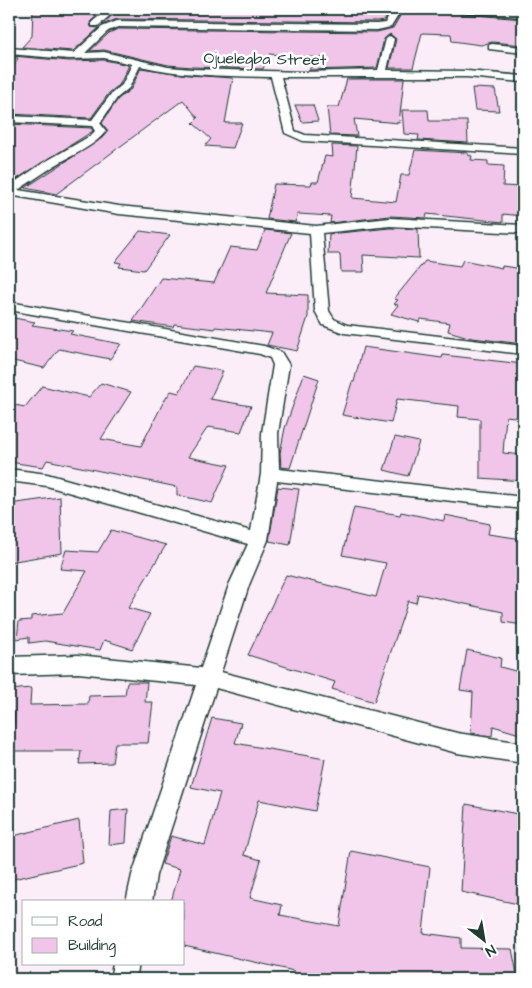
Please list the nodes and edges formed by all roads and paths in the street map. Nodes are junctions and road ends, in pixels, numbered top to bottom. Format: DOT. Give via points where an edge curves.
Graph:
graph roads {
  1 [pos="113,9"];
  2 [pos="398,9"];
  3 [pos="450,9"];
  4 [pos="507,11"];
  5 [pos="523,15"];
  6 [pos="95,24"];
  7 [pos="390,39"];
  8 [pos="492,47"];
  9 [pos="523,50"];
  10 [pos="9,51"];
  11 [pos="77,54"];
  12 [pos="137,63"];
  13 [pos="275,73"];
  14 [pos="382,73"];
  15 [pos="523,79"];
  16 [pos="9,120"];
  17 [pos="95,123"];
  18 [pos="523,151"];
  19 [pos="9,192"];
  20 [pos="523,229"];
  21 [pos="316,230"];
  22 [pos="9,306"];
  23 [pos="523,350"];
  24 [pos="270,474"];
  25 [pos="9,475"];
  26 [pos="523,504"];
  27 [pos="259,540"];
  28 [pos="9,666"];
  29 [pos="210,678"];
  30 [pos="523,753"];
  31 [pos="139,900"];
  32 [pos="126,966"];
  33 [pos="123,979"];
  1 -- 6 [label="street"];
  2 -- 11 [label="street" via="388,25 377,28 117,24 106,29"];
  3 -- 4 [label="street"];
  4 -- 5 [label="street"];
  7 -- 14 [label="street"];
  8 -- 9 [label="street"];
  10 -- 11 [label="street, Ojuelegba Street"];
  11 -- 12 [label="street, Ojuelegba Street" via="104,54"];
  12 -- 13 [label="street, Ojuelegba Street" via="192,72"];
  12 -- 17 [label="street" via="126,86 114,96"];
  13 -- 14 [label="street, Ojuelegba Street"];
  13 -- 18 [label="street" via="290,133 303,138"];
  14 -- 15 [label="street, Ojuelegba Street" via="467,74"];
  16 -- 17 [label="street"];
  17 -- 19 [label="street" via="101,132 94,138"];
  19 -- 21 [label="street" via="119,210"];
  20 -- 21 [label="street" via="390,222"];
  21 -- 23 [label="street" via="322,311 328,322 344,329"];
  22 -- 24 [label="street" via="264,350 276,355 281,365 270,433"];
  24 -- 26 [label="street"];
  24 -- 27 [label="street"];
  25 -- 27 [label="street" via="47,480"];
  27 -- 29 [label="street" via="239,585"];
  28 -- 29 [label="street" via="78,664"];
  29 -- 30 [label="street" via="457,743"];
  29 -- 31 [label="street" via="144,875"];
  32 -- 33 [label="street"];
}
